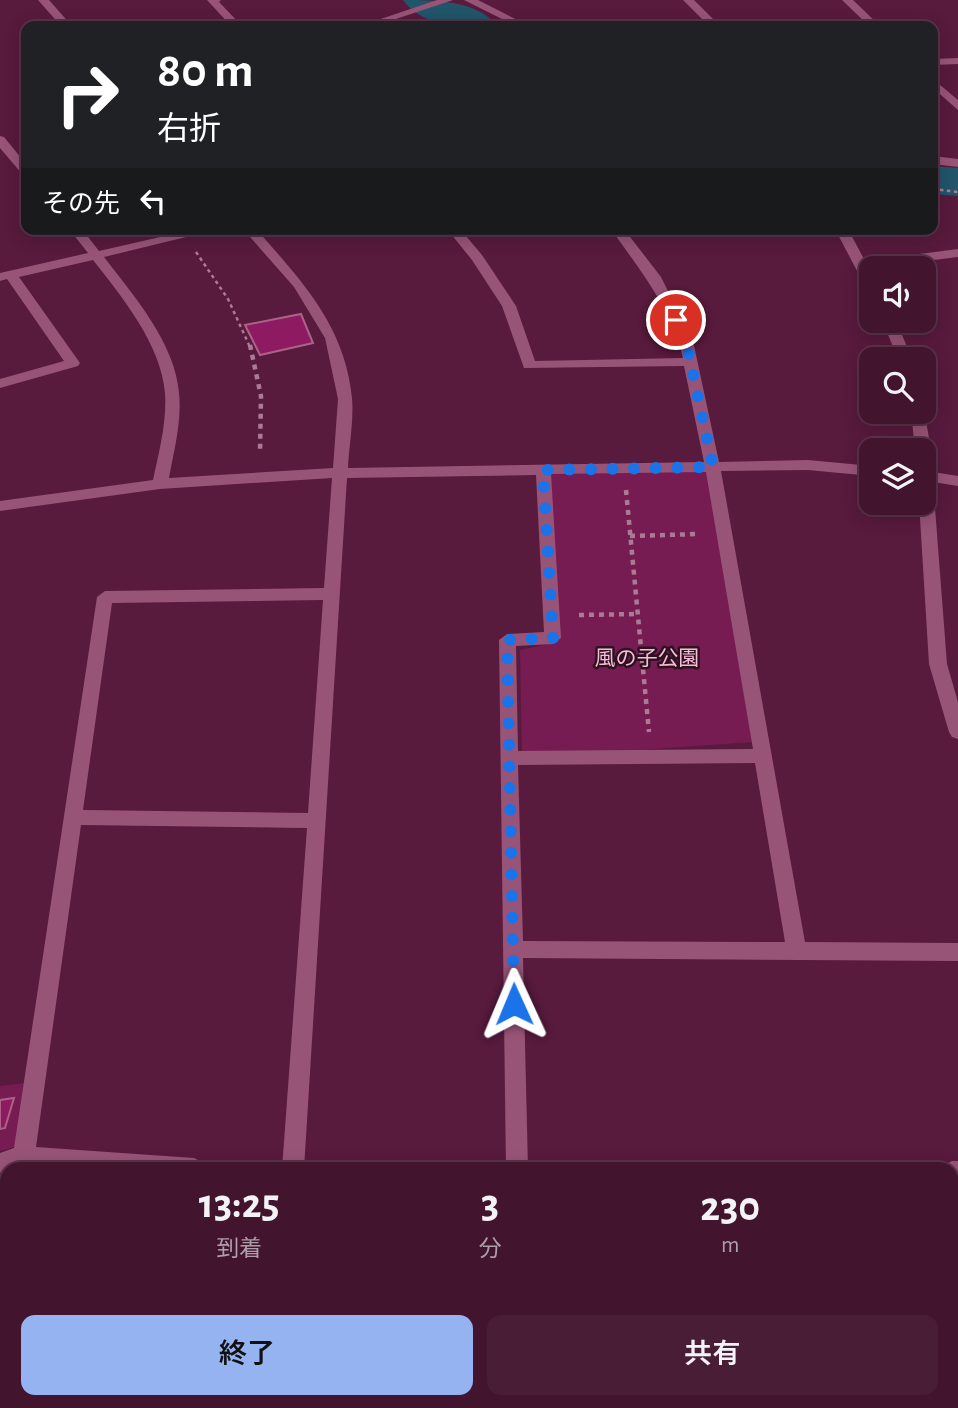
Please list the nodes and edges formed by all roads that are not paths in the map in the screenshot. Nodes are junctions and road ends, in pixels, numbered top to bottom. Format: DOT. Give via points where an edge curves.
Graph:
graph roads {
  1 [pos="43,0"];
  2 [pos="216,0"];
  3 [pos="404,0"];
  4 [pos="448,0"];
  5 [pos="469,0"];
  6 [pos="688,0"];
  7 [pos="847,0"];
  8 [pos="415,8"];
  9 [pos="62,21"];
  10 [pos="232,21"];
  11 [pos="388,21"];
  12 [pos="513,21"];
  13 [pos="710,21"];
  14 [pos="870,21"];
  15 [pos="958,61"];
  16 [pos="938,62"];
  17 [pos="938,87"];
  18 [pos="958,107"];
  19 [pos="4,145"];
  20 [pos="938,161"];
  21 [pos="958,163"];
  22 [pos="21,165"];
  23 [pos="80,235"];
  24 [pos="187,235"];
  25 [pos="254,235"];
  26 [pos="458,235"];
  27 [pos="622,235"];
  28 [pos="844,235"];
  29 [pos="958,253"];
  30 [pos="96,256"];
  31 [pos="934,256"];
  32 [pos="859,261"];
  33 [pos="6,276"];
  34 [pos="691,362"];
  35 [pos="0,384"];
  36 [pos="713,467"];
  37 [pos="543,470"];
  38 [pos="859,470"];
  39 [pos="340,473"];
  40 [pos="936,478"];
  41 [pos="958,481"];
  42 [pos="160,484"];
  43 [pos="0,506"];
  44 [pos="928,515"];
  45 [pos="332,594"];
  46 [pos="958,732"];
  47 [pos="763,756"];
  48 [pos="509,758"];
  49 [pos="73,817"];
  50 [pos="316,821"];
  51 [pos="513,949"];
  52 [pos="797,952"];
  53 [pos="958,953"];
  54 [pos="24,1156"];
  55 [pos="3,1162"];
  56 [pos="102,1162"];
  57 [pos="293,1162"];
  58 [pos="517,1162"];
  1 -- 9 [label="street"];
  2 -- 10 [label="street" via="212,1"];
  3 -- 8 [label="street"];
  4 -- 8 [label="street"];
  5 -- 12 [label="street"];
  6 -- 13 [label="street"];
  7 -- 14 [label="street"];
  8 -- 11 [label="street"];
  15 -- 16 [label="street"];
  17 -- 18 [label="street"];
  19 -- 22 [label="street"];
  20 -- 21 [label="street"];
  23 -- 30 [label="street"];
  24 -- 30 [label="street"];
  25 -- 39 [label="street" via="299,285 332,338 345,398"];
  26 -- 34 [label="street" via="509,306 529,365"];
  27 -- 34 [label="street" via="654,277 686,341"];
  28 -- 32 [label="street"];
  29 -- 31 [label="street"];
  30 -- 33 [label="street"];
  30 -- 42 [label="street" via="156,344 171,384 170,436"];
  33 -- 35 [label="street" via="73,363"];
  34 -- 36 [label="street"];
  36 -- 37 [label="street"];
  36 -- 38 [label="street" via="808,465"];
  36 -- 47 [label="street"];
  37 -- 39 [label="street"];
  37 -- 48 [label="street" via="553,638 507,640"];
  39 -- 42 [label="street"];
  39 -- 45 [label="street"];
  40 -- 41 [label="street"];
  42 -- 43 [label="street"];
  44 -- 46 [label="street" via="938,664"];
  45 -- 49 [label="street" via="104,597"];
  45 -- 50 [label="street"];
  47 -- 48 [label="street"];
  47 -- 52 [label="street"];
  48 -- 51 [label="street"];
  49 -- 50 [label="street"];
  49 -- 54 [label="street"];
  50 -- 57 [label="street"];
  51 -- 52 [label="street"];
  51 -- 58 [label="street"];
  52 -- 53 [label="street"];
  54 -- 55 [label="street"];
  54 -- 56 [label="street"];
}
